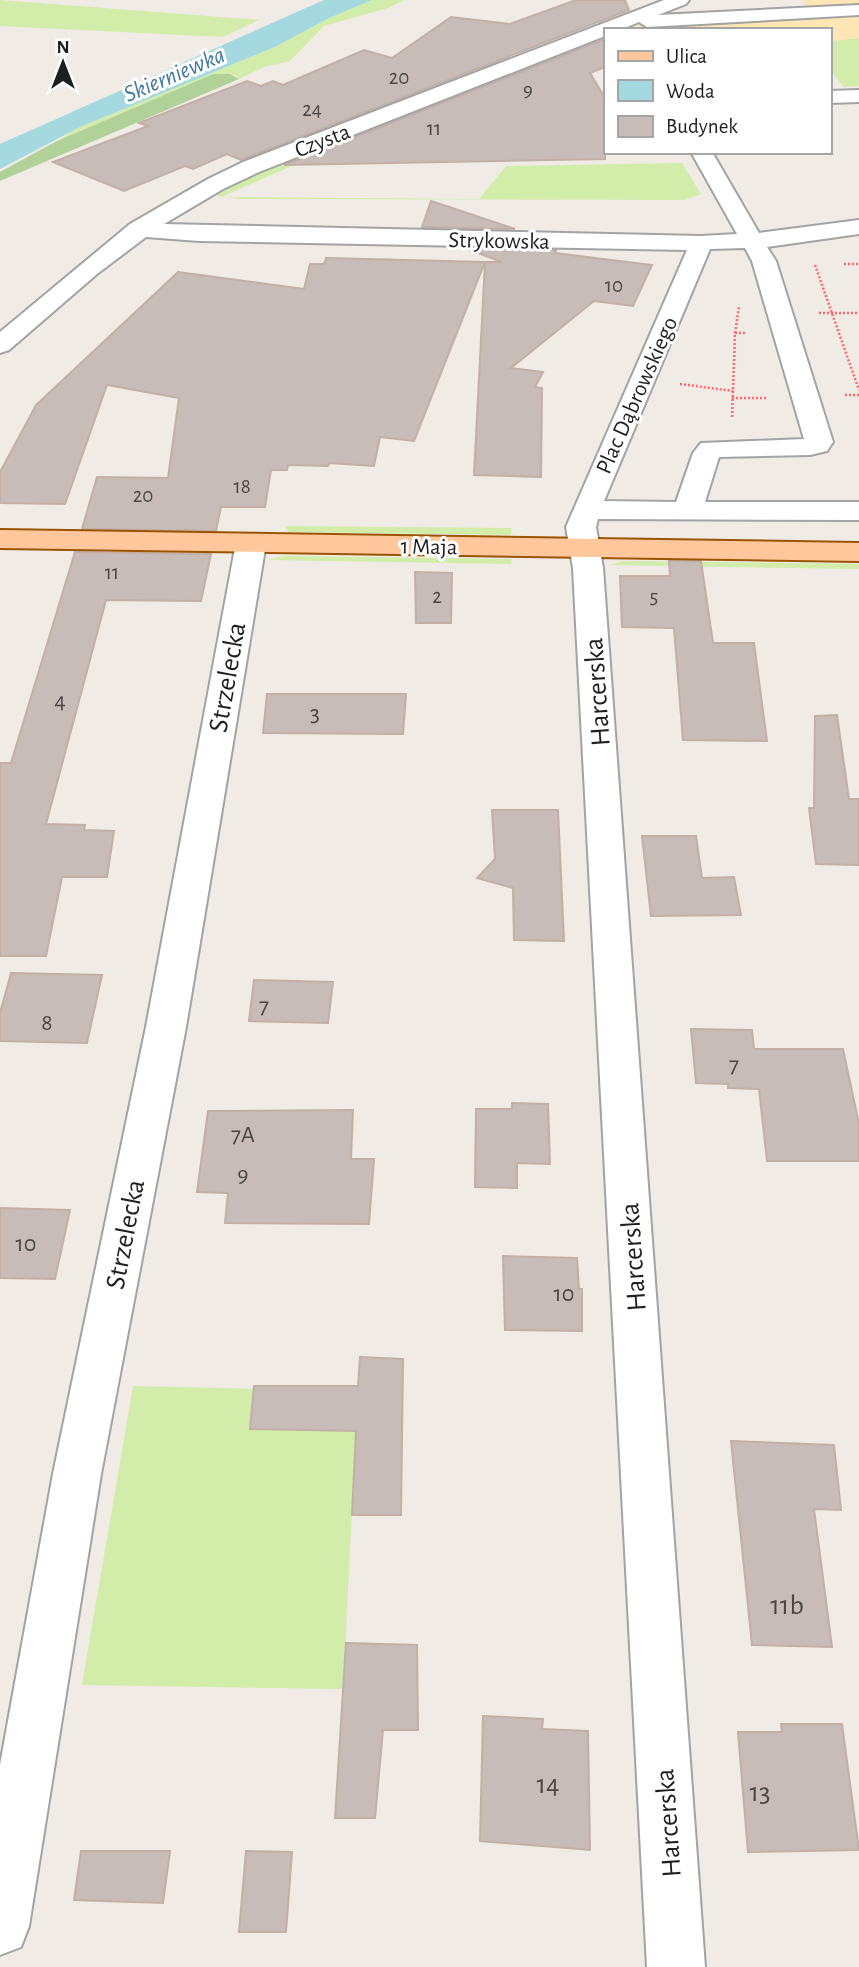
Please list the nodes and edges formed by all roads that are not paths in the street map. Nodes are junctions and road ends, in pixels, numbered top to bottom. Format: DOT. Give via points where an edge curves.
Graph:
graph roads {
  1 [pos="681,0"];
  2 [pos="859,10"];
  3 [pos="626,26"];
  4 [pos="604,34"];
  5 [pos="859,96"];
  6 [pos="831,97"];
  7 [pos="702,154"];
  8 [pos="138,229"];
  9 [pos="856,231"];
  10 [pos="752,241"];
  11 [pos="701,243"];
  12 [pos="0,345"];
  13 [pos="859,510"];
  14 [pos="690,511"];
  15 [pos="585,529"];
  16 [pos="0,539"];
  17 [pos="251,543"];
  18 [pos="859,552"];
  19 [pos="0,1926"];
  20 [pos="676,1967"];
  1 -- 3 [label="street, Czysta"];
  2 -- 3 [label="street"];
  4 -- 8 [label="street, Czysta" via="231,176"];
  5 -- 6 [label="street"];
  7 -- 10 [label="street"];
  8 -- 11 [label="street, Strykowska"];
  8 -- 12 [label="street, Czysta"];
  9 -- 10 [label="street, Strykowska"];
  10 -- 11 [label="street, Strykowska"];
  10 -- 14 [label="street" via="764,261 818,442 817,446 711,449 691,497"];
  11 -- 15 [label="street, Plac Dąbrowskiego"];
  13 -- 14 [label="street"];
  14 -- 15 [label="street"];
  15 -- 17 [label="main road, 1 Maja"];
  15 -- 18 [label="main road, 1 Maja"];
  15 -- 20 [label="street, Harcerska"];
  16 -- 17 [label="main road, 1 Maja"];
  17 -- 19 [label="street, Strzelecka" via="166,1027 77,1474"];
}
